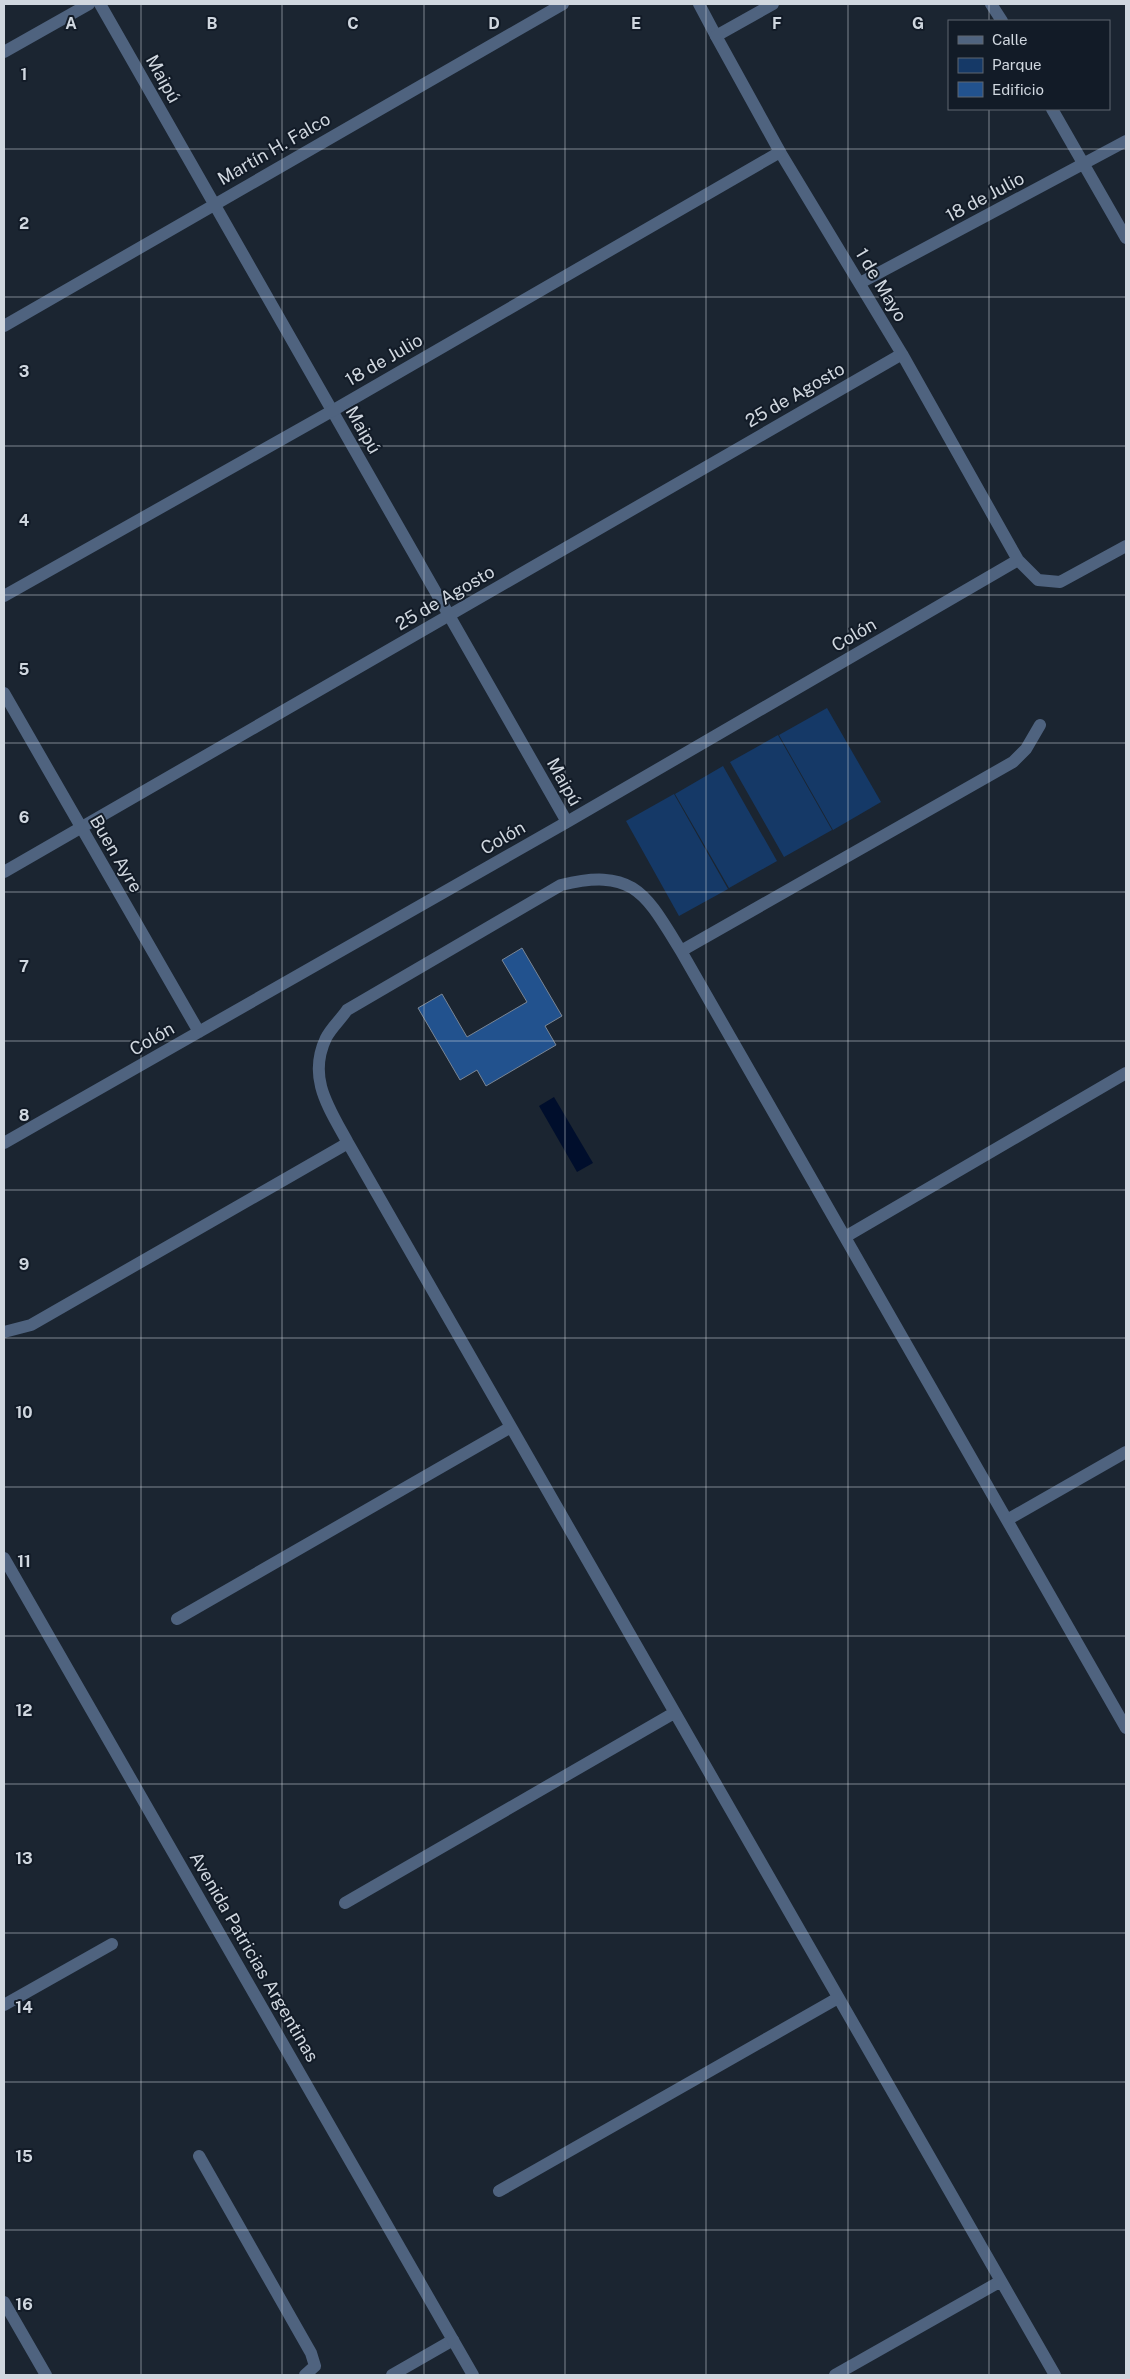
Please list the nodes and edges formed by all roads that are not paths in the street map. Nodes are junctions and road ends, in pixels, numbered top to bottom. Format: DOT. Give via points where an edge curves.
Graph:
graph roads {
  1 [pos="89,4"];
  2 [pos="100,4"];
  3 [pos="563,4"];
  4 [pos="698,4"];
  5 [pos="773,4"];
  6 [pos="991,4"];
  7 [pos="1001,20"];
  8 [pos="716,36"];
  9 [pos="4,52"];
  10 [pos="1053,110"];
  11 [pos="1126,141"];
  12 [pos="780,152"];
  13 [pos="1084,164"];
  14 [pos="213,204"];
  15 [pos="1126,238"];
  16 [pos="860,283"];
  17 [pos="4,326"];
  18 [pos="902,354"];
  19 [pos="332,411"];
  20 [pos="1126,546"];
  21 [pos="1018,560"];
  22 [pos="4,596"];
  23 [pos="450,615"];
  24 [pos="4,693"];
  25 [pos="1040,725"];
  26 [pos="567,822"];
  27 [pos="80,827"];
  28 [pos="4,872"];
  29 [pos="681,951"];
  30 [pos="199,1032"];
  31 [pos="1126,1073"];
  32 [pos="348,1143"];
  33 [pos="4,1144"];
  34 [pos="845,1237"];
  35 [pos="4,1332"];
  36 [pos="511,1427"];
  37 [pos="1126,1452"];
  38 [pos="1007,1520"];
  39 [pos="4,1558"];
  40 [pos="177,1619"];
  41 [pos="674,1713"];
  42 [pos="1126,1728"];
  43 [pos="345,1903"];
  44 [pos="112,1944"];
  45 [pos="838,1998"];
  46 [pos="4,2005"];
  47 [pos="199,2156"];
  48 [pos="499,2191"];
  49 [pos="1001,2281"];
  50 [pos="4,2302"];
  51 [pos="453,2340"];
  52 [pos="46,2375"];
  53 [pos="305,2375"];
  54 [pos="392,2375"];
  55 [pos="473,2375"];
  56 [pos="835,2375"];
  57 [pos="1055,2375"];
  1 -- 9 [label="street"];
  2 -- 14 [label="street, Maipú"];
  3 -- 14 [label="street, Martín H. Falco"];
  4 -- 8 [label="street, 1 de Mayo"];
  5 -- 8 [label="street"];
  6 -- 7 [label="street"];
  8 -- 12 [label="street, 1 de Mayo"];
  10 -- 13 [label="street"];
  11 -- 13 [label="street, 18 de Julio"];
  12 -- 16 [label="street, 1 de Mayo"];
  12 -- 19 [label="street, 18 de Julio"];
  13 -- 15 [label="street"];
  13 -- 16 [label="street, 18 de Julio"];
  14 -- 17 [label="street, Martín H. Falco"];
  14 -- 19 [label="street, Maipú"];
  16 -- 18 [label="street, 1 de Mayo"];
  18 -- 21 [label="street, 1 de Mayo"];
  18 -- 23 [label="street, 25 de Agosto"];
  19 -- 22 [label="street, 18 de Julio"];
  19 -- 23 [label="street, Maipú"];
  20 -- 21 [label="street, 1 de Mayo" via="1060,582 1038,580"];
  21 -- 26 [label="street, Colón"];
  23 -- 26 [label="street, Maipú"];
  23 -- 27 [label="street, 25 de Agosto"];
  24 -- 27 [label="street, Buen Ayre"];
  25 -- 29 [label="street" via="1026,750 1013,762"];
  26 -- 30 [label="street, Colón"];
  27 -- 28 [label="street, 25 de Agosto"];
  27 -- 30 [label="street, Buen Ayre"];
  29 -- 32 [label="street" via="652,904 636,890 612,880 588,879 561,885 347,1010 327,1037 317,1062 320,1090"];
  29 -- 34 [label="street"];
  30 -- 33 [label="street, Colón"];
  31 -- 34 [label="street"];
  32 -- 35 [label="street" via="31,1325"];
  32 -- 36 [label="street"];
  34 -- 38 [label="street"];
  36 -- 40 [label="street"];
  36 -- 41 [label="street"];
  37 -- 38 [label="street"];
  38 -- 42 [label="street"];
  39 -- 51 [label="street, Avenida Patricias Argentinas"];
  41 -- 43 [label="street"];
  41 -- 45 [label="street"];
  44 -- 46 [label="street"];
  45 -- 48 [label="street"];
  45 -- 49 [label="street"];
  47 -- 53 [label="street" via="311,2353 316,2366"];
  49 -- 56 [label="street"];
  49 -- 57 [label="street"];
  50 -- 52 [label="street"];
  51 -- 54 [label="street"];
  51 -- 55 [label="street, Avenida Patricias Argentinas"];
}
